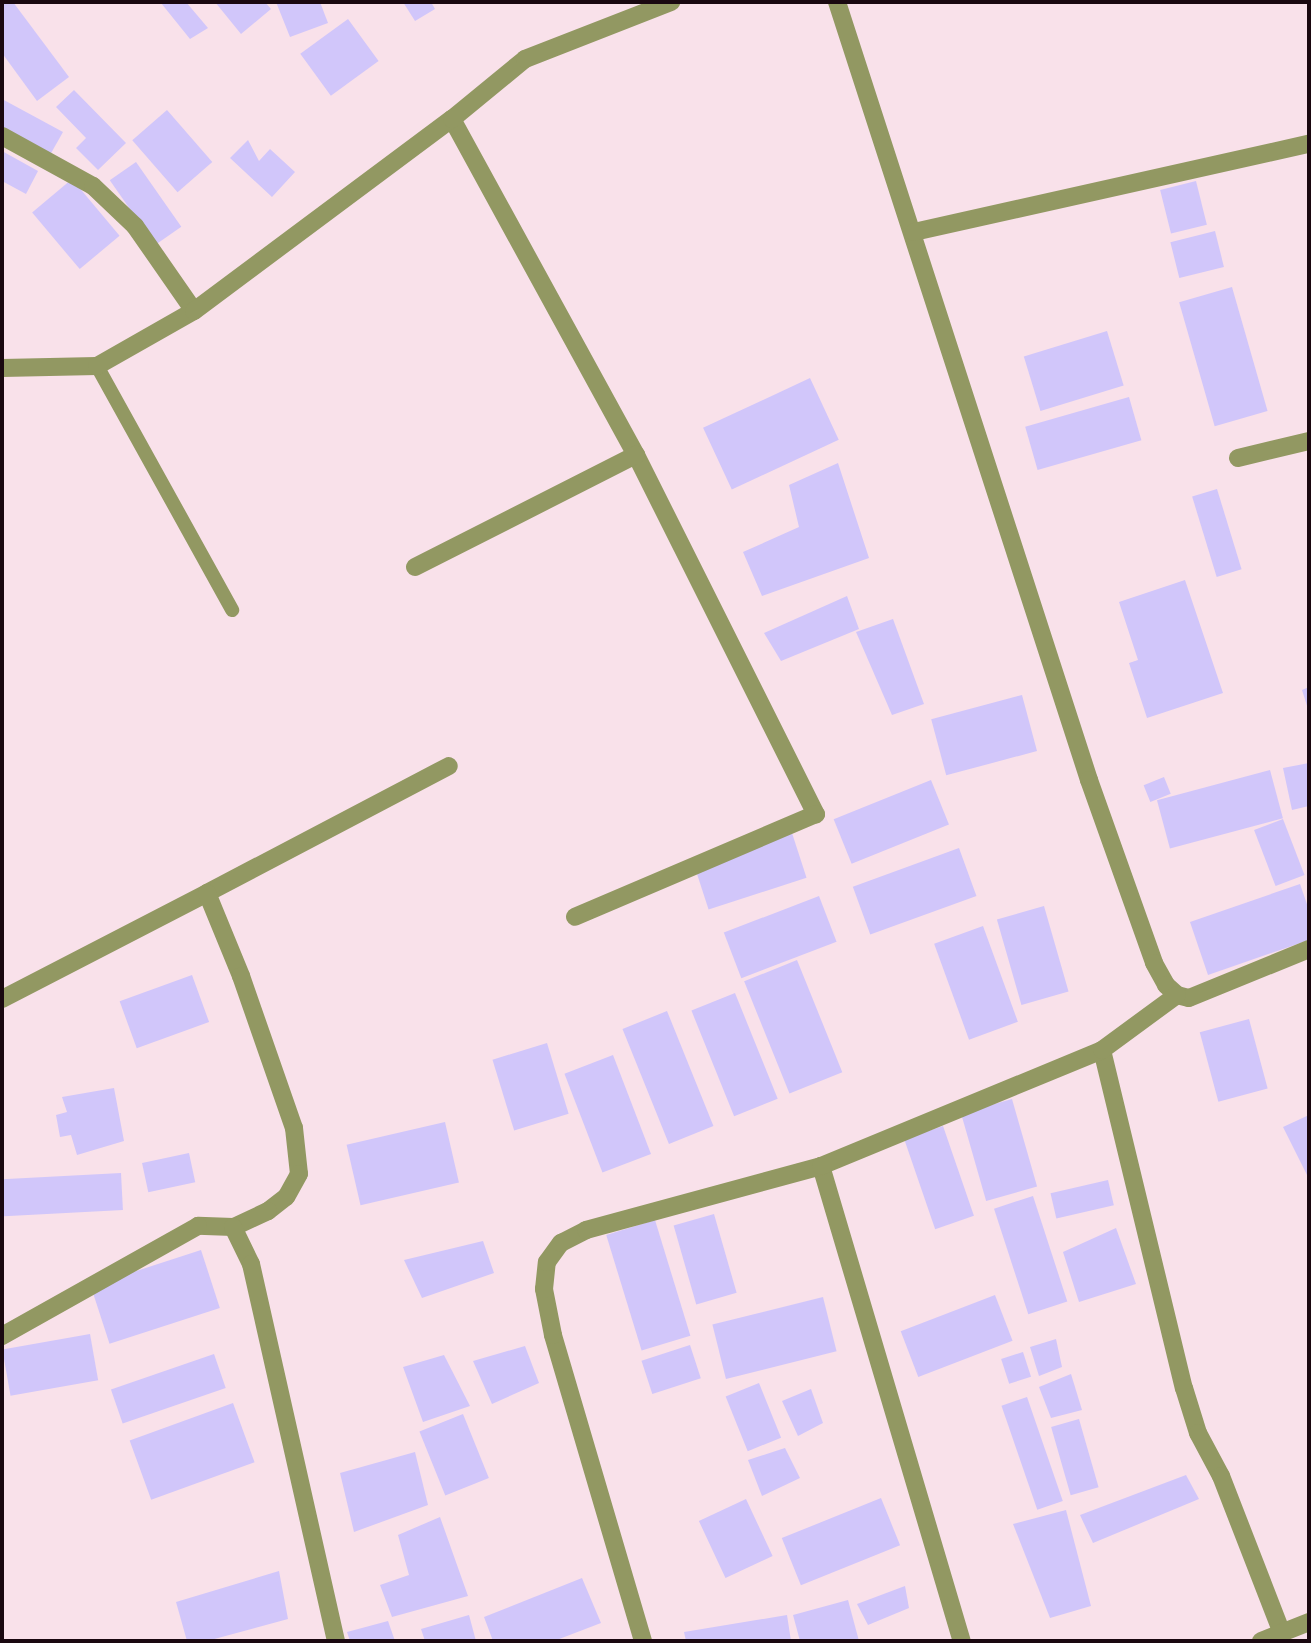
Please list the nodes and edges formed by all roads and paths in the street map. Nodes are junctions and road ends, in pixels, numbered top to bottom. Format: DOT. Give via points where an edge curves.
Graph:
graph roads {
  1 [pos="671,2"];
  2 [pos="837,2"];
  3 [pos="452,119"];
  4 [pos="2,135"];
  5 [pos="1309,145"];
  6 [pos="914,232"];
  7 [pos="194,311"];
  8 [pos="97,366"];
  9 [pos="2,368"];
  10 [pos="1309,441"];
  11 [pos="636,455"];
  12 [pos="1238,458"];
  13 [pos="415,567"];
  14 [pos="232,610"];
  15 [pos="449,766"];
  16 [pos="207,893"];
  17 [pos="575,917"];
  18 [pos="1309,949"];
  19 [pos="1177,995"];
  20 [pos="2,999"];
  21 [pos="1102,1050"];
  22 [pos="821,1166"];
  23 [pos="233,1227"];
  24 [pos="2,1336"];
  25 [pos="1309,1622"];
  26 [pos="1282,1633"];
  27 [pos="336,1641"];
  28 [pos="643,1641"];
  29 [pos="962,1641"];
  30 [pos="1261,1641"];
  1 -- 3 [label="street" via="525,59"];
  2 -- 6 [label="street"];
  3 -- 7 [label="street"];
  3 -- 11 [label="street"];
  4 -- 7 [label="street" via="93,186 135,226"];
  5 -- 6 [label="street"];
  6 -- 19 [label="street" via="1089,780 1154,963"];
  7 -- 8 [label="street"];
  8 -- 9 [label="street"];
  8 -- 14 [label="lane"];
  10 -- 12 [label="street"];
  11 -- 13 [label="street"];
  11 -- 17 [label="street" via="816,814"];
  15 -- 16 [label="street"];
  16 -- 20 [label="street"];
  16 -- 23 [label="street" via="294,1128 299,1174 286,1197"];
  18 -- 19 [label="street" via="1205,994"];
  19 -- 21 [label="street"];
  21 -- 22 [label="street"];
  21 -- 26 [label="street" via="1184,1388 1198,1433 1221,1476"];
  22 -- 28 [label="street" via="586,1230 561,1243 547,1262 544,1289 554,1335"];
  22 -- 29 [label="street"];
  23 -- 24 [label="street" via="198,1226"];
  23 -- 27 [label="street" via="251,1264"];
  25 -- 26 [label="street"];
  26 -- 30 [label="street"];
}
